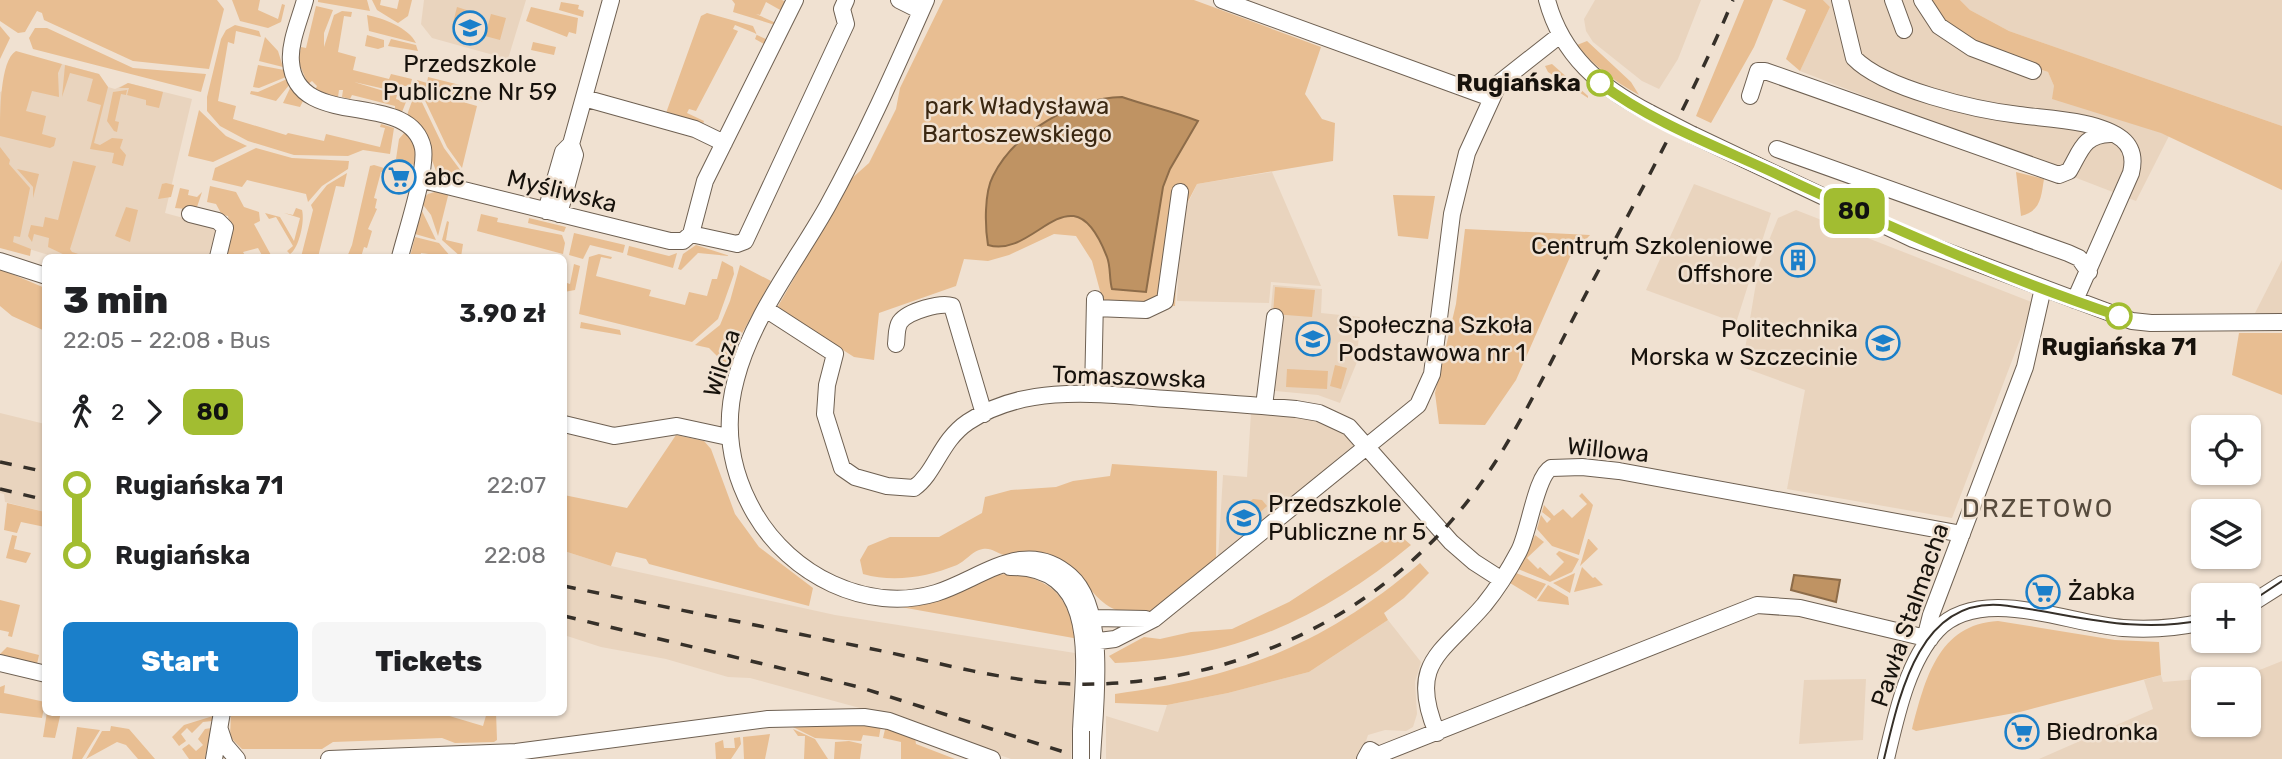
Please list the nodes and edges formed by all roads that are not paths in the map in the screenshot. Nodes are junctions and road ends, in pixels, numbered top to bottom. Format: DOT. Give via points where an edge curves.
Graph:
graph roads {
  1 [pos="305,0"];
  2 [pos="611,0"];
  3 [pos="795,0"];
  4 [pos="846,0"];
  5 [pos="899,0"];
  6 [pos="1222,0"];
  7 [pos="1547,0"];
  8 [pos="1893,0"];
  9 [pos="1922,0"];
  10 [pos="1838,3"];
  11 [pos="924,5"];
  12 [pos="1904,30"];
  13 [pos="1560,35"];
  14 [pos="2033,71"];
  15 [pos="1750,96"];
  16 [pos="584,98"];
  17 [pos="1491,99"];
  18 [pos="2110,134"];
  19 [pos="724,143"];
  20 [pos="1777,149"];
  21 [pos="420,175"];
  22 [pos="1180,192"];
  23 [pos="553,212"];
  24 [pos="190,214"];
  25 [pos="691,234"];
  26 [pos="219,254"];
  27 [pos="401,254"];
  28 [pos="0,261"];
  29 [pos="2088,272"];
  30 [pos="42,275"];
  31 [pos="2043,288"];
  32 [pos="2074,300"];
  33 [pos="767,310"];
  34 [pos="1275,317"];
  35 [pos="2282,322"];
  36 [pos="896,344"];
  37 [pos="1093,394"];
  38 [pos="1264,406"];
  39 [pos="984,414"];
  40 [pos="567,425"];
  41 [pos="728,437"];
  42 [pos="1368,446"];
  43 [pos="1962,534"];
  44 [pos="1502,580"];
  45 [pos="2282,584"];
  46 [pos="2261,597"];
  47 [pos="1165,612"];
  48 [pos="2191,624"];
  49 [pos="1089,631"];
  50 [pos="1930,639"];
  51 [pos="0,663"];
  52 [pos="42,673"];
  53 [pos="221,718"];
  54 [pos="1087,733"];
  55 [pos="1437,733"];
  56 [pos="540,756"];
  57 [pos="1374,758"];
  58 [pos="214,759"];
  59 [pos="237,759"];
  60 [pos="329,759"];
  61 [pos="992,759"];
  62 [pos="1081,759"];
  63 [pos="1092,759"];
  64 [pos="1886,759"];
  1 -- 21 [label="street" via="291,55 296,83 323,102 408,123 422,145"];
  2 -- 16 [label="street"];
  3 -- 19 [label="street"];
  4 -- 25 [label="street" via="842,9 846,24 745,241 737,244"];
  5 -- 11 [label="street"];
  6 -- 17 [label="street"];
  7 -- 13 [label="street"];
  8 -- 12 [label="street"];
  9 -- 14 [label="street" via="1939,26 1972,48"];
  10 -- 18 [label="street" via="1854,58 1884,78 1981,110 2073,121"];
  11 -- 33 [label="street, Wilcza" via="843,177"];
  13 -- 17 [label="street" via="1506,76"];
  13 -- 31 [label="street, bridge" via="1594,78 1650,113 1913,239"];
  15 -- 18 [label="street" via="1754,77 1765,71 2059,175 2069,171 2086,141"];
  16 -- 19 [label="street" via="695,129"];
  16 -- 23 [label="street" via="571,144 563,152"];
  17 -- 42 [label="street" via="1466,153 1456,191 1429,385 1414,409"];
  18 -- 29 [label="street" via="2128,146 2132,168"];
  19 -- 25 [label="street" via="703,187"];
  20 -- 29 [label="street" via="2068,253 2079,258"];
  21 -- 23 [label="street, Myśliwska"];
  21 -- 27 [label="street"];
  22 -- 37 [label="street" via="1165,301 1146,310 1095,304"];
  23 -- 25 [label="street, Myśliwska" via="670,241 683,242"];
  24 -- 26 [label="street" via="218,221 225,228"];
  28 -- 30 [label="street"];
  29 -- 32 [label="street"];
  31 -- 32 [label="street"];
  31 -- 43 [label="street, Pawła Stalmacha" via="2027,360"];
  32 -- 35 [label="street" via="2145,323"];
  33 -- 39 [label="street, Tomaszowska" via="833,351 825,414 838,460 855,477 899,489 914,488 952,435"];
  33 -- 41 [label="street, Wilcza" via="738,369"];
  34 -- 38 [label="street"];
  36 -- 39 [label="street" via="898,325 907,316 952,306"];
  37 -- 38 [label="street, Tomaszowska"];
  37 -- 39 [label="street, Tomaszowska" via="1039,397"];
  38 -- 42 [label="street, Tomaszowska" via="1328,416 1349,427"];
  40 -- 41 [label="street" via="614,436 677,426"];
  41 -- 49 [label="street, Wilcza" via="738,480 756,516 781,548 816,576 853,592 907,598 937,592 1013,560 1031,559 1065,571 1079,585 1088,601"];
  42 -- 44 [label="street, Tomaszowska" via="1434,525 1469,558"];
  42 -- 47 [label="street"];
  43 -- 44 [label="street, Willowa" via="1619,471 1557,466 1543,475 1530,527"];
  43 -- 50 [label="street, Pawła Stalmacha" via="1928,625"];
  44 -- 55 [label="street, Willowa" via="1484,605 1438,650 1431,664 1426,698"];
  45 -- 46 [label="street"];
  47 -- 49 [label="street"];
  47 -- 49 [label="street" via="1115,639"];
  48 -- 50 [label="street" via="2124,628 1986,607 1955,616"];
  49 -- 54 [label="street"];
  50 -- 55 [label="street" via="1800,608 1757,606"];
  50 -- 64 [label="street, Pawła Stalmacha" via="1909,680"];
  51 -- 52 [label="street"];
  53 -- 58 [label="street"];
  53 -- 59 [label="street" via="225,745"];
  54 -- 62 [label="street, bridge"];
  54 -- 63 [label="street"];
  55 -- 57 [label="street"];
  56 -- 60 [label="street"];
  56 -- 61 [label="street" via="757,720 864,717 889,721"];
}
